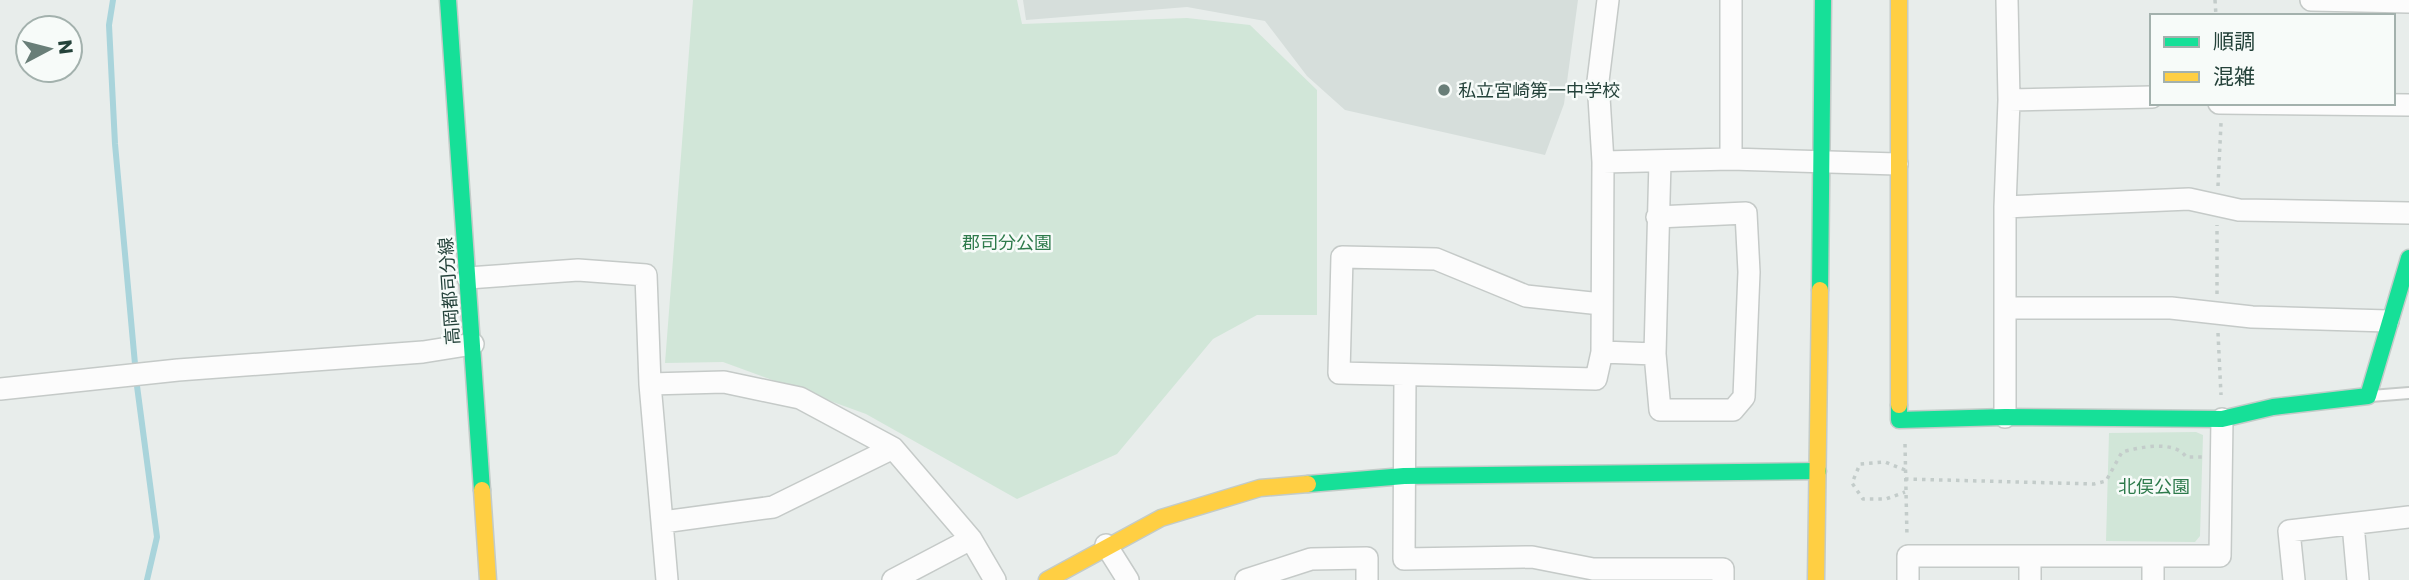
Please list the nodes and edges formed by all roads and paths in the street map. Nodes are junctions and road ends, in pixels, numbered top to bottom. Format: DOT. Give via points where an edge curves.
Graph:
graph roads {
  1 [pos="448,0"];
  2 [pos="1608,0"];
  3 [pos="1731,0"];
  4 [pos="1823,0"];
  5 [pos="1899,0"];
  6 [pos="2007,0"];
  7 [pos="2311,0"];
  8 [pos="2409,2"];
  9 [pos="2150,97"];
  10 [pos="2010,100"];
  11 [pos="1731,159"];
  12 [pos="1660,161"];
  13 [pos="1603,162"];
  14 [pos="1821,162"];
  15 [pos="1896,164"];
  16 [pos="2006,207"];
  17 [pos="2409,213"];
  18 [pos="1657,217"];
  19 [pos="2409,258"];
  20 [pos="468,278"];
  21 [pos="1601,304"];
  22 [pos="2007,308"];
  23 [pos="2217,311"];
  24 [pos="2388,321"];
  25 [pos="473,344"];
  26 [pos="1602,352"];
  27 [pos="1655,354"];
  28 [pos="1405,376"];
  29 [pos="650,384"];
  30 [pos="0,389"];
  31 [pos="2409,393"];
  32 [pos="2368,397"];
  33 [pos="2005,417"];
  34 [pos="2222,419"];
  35 [pos="1905,421"];
  36 [pos="893,448"];
  37 [pos="2192,458"];
  38 [pos="1905,470"];
  39 [pos="1818,471"];
  40 [pos="1404,476"];
  41 [pos="1905,480"];
  42 [pos="1905,492"];
  43 [pos="2409,517"];
  44 [pos="663,522"];
  45 [pos="2353,524"];
  46 [pos="971,539"];
  47 [pos="1106,545"];
  48 [pos="1908,556"];
  49 [pos="2031,556"];
  50 [pos="2153,556"];
  51 [pos="488,580"];
  52 [pos="667,580"];
  53 [pos="892,580"];
  54 [pos="995,580"];
  55 [pos="1047,580"];
  56 [pos="1128,580"];
  57 [pos="1246,580"];
  58 [pos="1367,580"];
  59 [pos="1723,580"];
  60 [pos="1816,580"];
  61 [pos="1908,580"];
  62 [pos="2030,580"];
  63 [pos="2153,580"];
  64 [pos="2294,580"];
  65 [pos="2358,580"];
  1 -- 20 [label="street, 高岡都司分線"];
  2 -- 13 [label="street" via="1598,81"];
  3 -- 11 [label="street"];
  4 -- 14 [label="street"];
  5 -- 15 [label="street"];
  6 -- 10 [label="street"];
  7 -- 8 [label="street"];
  9 -- 10 [label="street"];
  10 -- 16 [label="street"];
  11 -- 12 [label="street"];
  11 -- 14 [label="street"];
  12 -- 13 [label="street"];
  12 -- 18 [label="street"];
  13 -- 21 [label="street"];
  14 -- 15 [label="street"];
  14 -- 39 [label="street"];
  15 -- 35 [label="street" via="1899,420"];
  16 -- 17 [label="street" via="2189,200 2239,210"];
  16 -- 22 [label="street"];
  18 -- 27 [label="street"];
  18 -- 27 [label="street" via="1746,213 1749,272 1744,397 1733,410 1660,410"];
  19 -- 24 [label="street"];
  20 -- 25 [label="street, 高岡都司分線"];
  20 -- 29 [label="street" via="578,270 646,275"];
  21 -- 26 [label="street"];
  21 -- 28 [label="street" via="1526,296 1436,259 1342,257 1339,373"];
  22 -- 23 [label="street"];
  22 -- 33 [label="street"];
  23 -- 24 [label="street" via="2252,317"];
  23 -- 34 [label="path"];
  24 -- 32 [label="street"];
  25 -- 30 [label="street"];
  25 -- 51 [label="street, 高岡都司分線"];
  26 -- 27 [label="street"];
  26 -- 28 [label="street" via="1596,379"];
  28 -- 40 [label="street"];
  29 -- 36 [label="street" via="724,382 800,398"];
  29 -- 44 [label="street"];
  31 -- 32 [label="lane"];
  32 -- 34 [label="street" via="2273,407"];
  33 -- 34 [label="street"];
  33 -- 35 [label="street"];
  34 -- 50 [label="street" via="2220,556"];
  35 -- 38 [label="path"];
  36 -- 44 [label="street" via="773,507"];
  36 -- 46 [label="street"];
  37 -- 41 [label="path" via="2172,447 2138,447 2122,453 2106,481 2094,484"];
  38 -- 41 [label="path"];
  38 -- 42 [label="path" via="1885,462 1860,464 1852,484 1863,499 1886,499"];
  39 -- 40 [label="street"];
  39 -- 60 [label="street"];
  40 -- 47 [label="street" via="1260,488 1161,518"];
  40 -- 59 [label="street" via="1404,559 1532,557 1593,569 1723,569"];
  41 -- 42 [label="path"];
  42 -- 48 [label="path"];
  43 -- 45 [label="street"];
  44 -- 52 [label="street"];
  45 -- 64 [label="street" via="2290,531"];
  45 -- 65 [label="street"];
  46 -- 53 [label="street"];
  46 -- 54 [label="street"];
  47 -- 55 [label="street"];
  47 -- 56 [label="street"];
  48 -- 49 [label="street"];
  48 -- 61 [label="street"];
  49 -- 50 [label="street"];
  49 -- 62 [label="street"];
  50 -- 63 [label="street"];
  57 -- 58 [label="street" via="1311,559 1367,558"];
}
